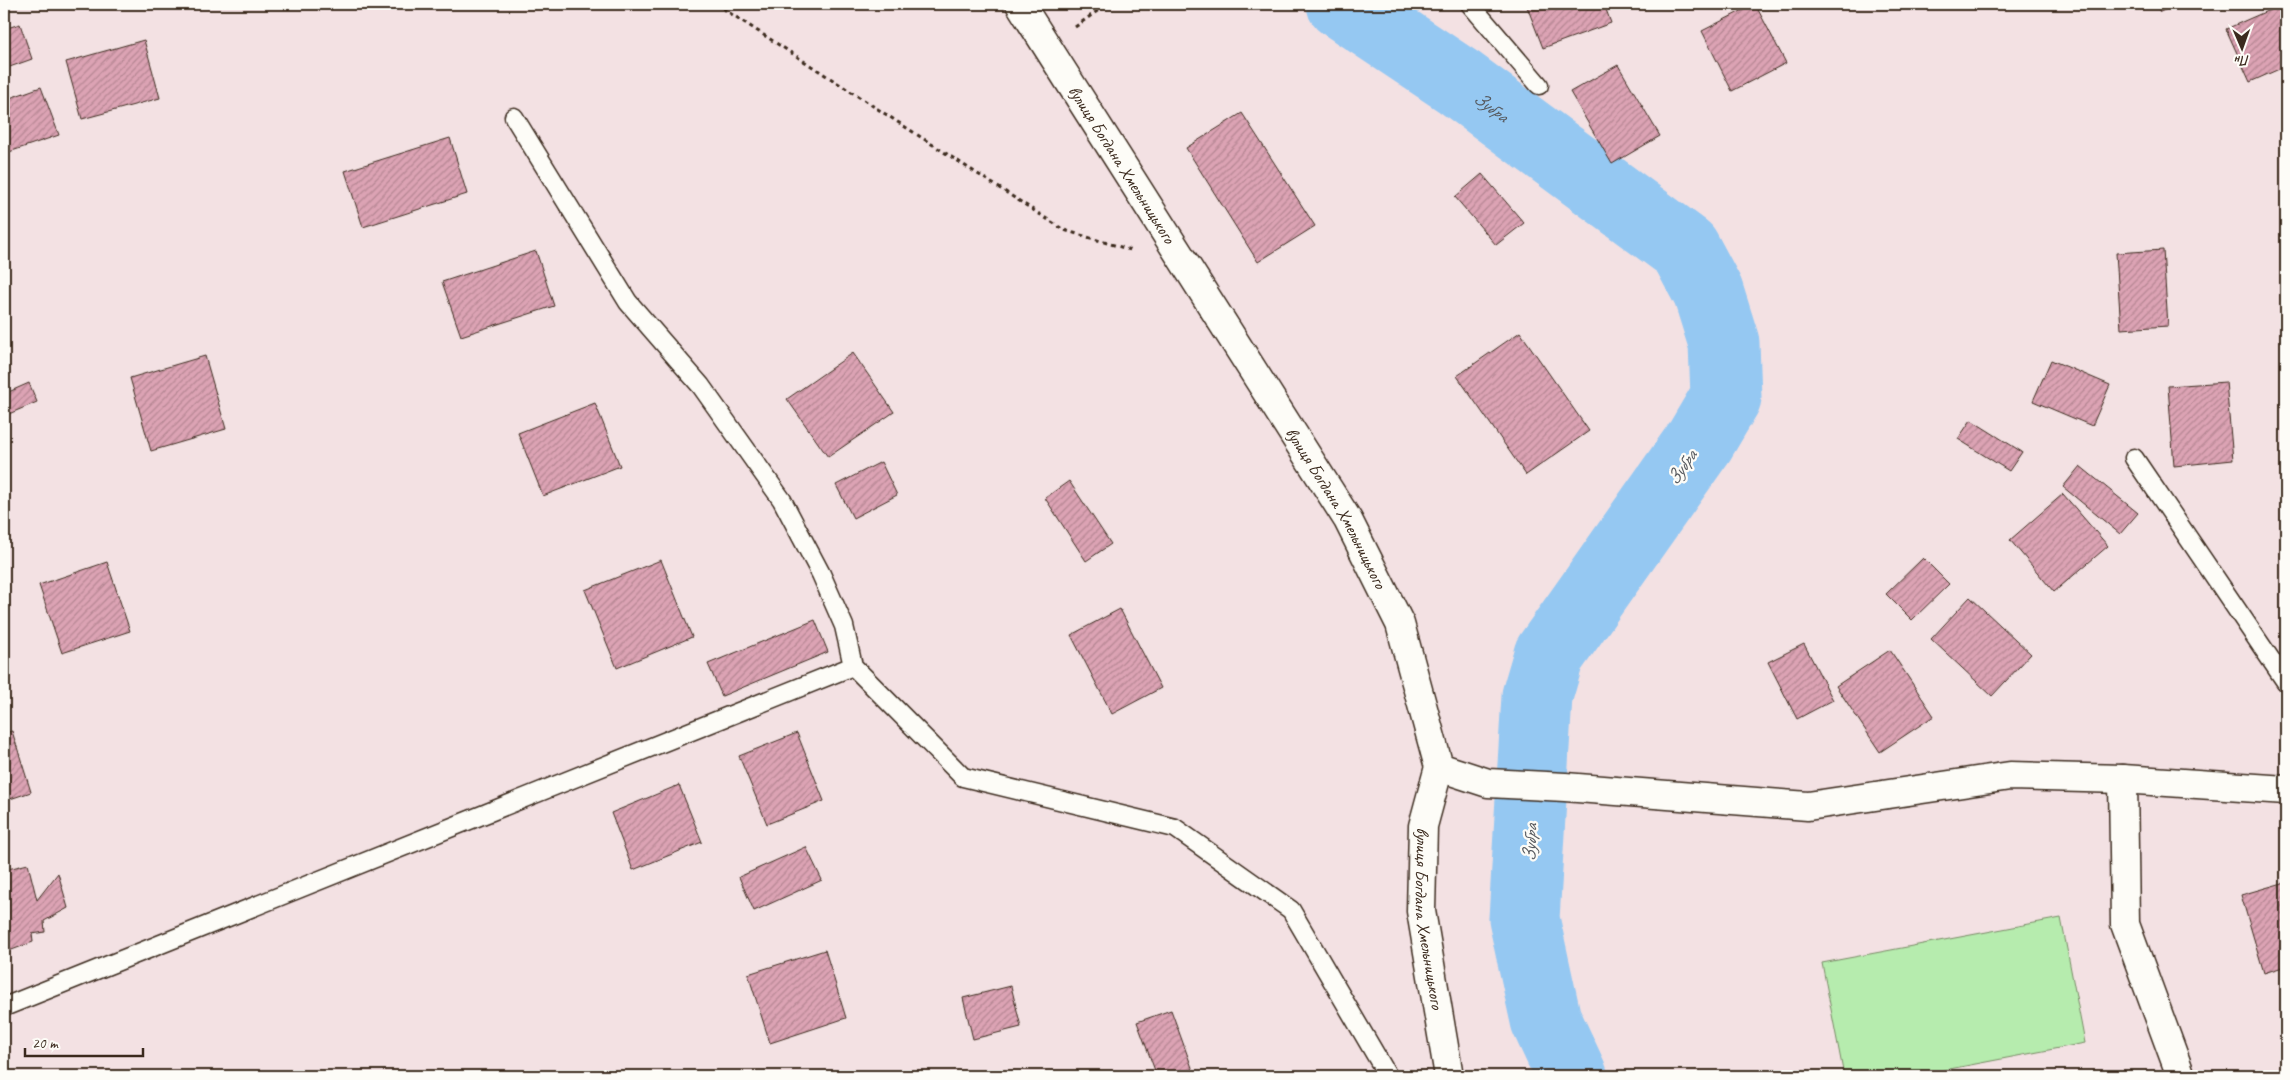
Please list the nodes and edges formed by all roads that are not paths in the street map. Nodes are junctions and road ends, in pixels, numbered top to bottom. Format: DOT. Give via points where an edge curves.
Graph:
graph roads {
  1 [pos="1020,4"];
  2 [pos="1470,4"];
  3 [pos="1539,85"];
  4 [pos="514,117"];
  5 [pos="2134,458"];
  6 [pos="853,666"];
  7 [pos="2286,682"];
  8 [pos="1439,767"];
  9 [pos="2124,779"];
  10 [pos="2286,790"];
  11 [pos="4,1007"];
  12 [pos="1388,1076"];
  13 [pos="1449,1076"];
  14 [pos="2181,1076"];
  1 -- 8 [label="street, вулиця Богдана Хмельницького" via="1348,520 1400,624"];
  2 -- 3 [label="lane"];
  4 -- 6 [label="lane" via="628,302 702,386 782,500 844,626"];
  5 -- 7 [label="lane"];
  6 -- 11 [label="lane"];
  6 -- 12 [label="lane" via="963,777 1176,828 1291,910"];
  8 -- 9 [label="street" via="1488,783 1808,806 2010,776"];
  8 -- 13 [label="street, вулиця Богдана Хмельницького" via="1423,826 1421,911"];
  9 -- 10 [label="street"];
  9 -- 14 [label="street" via="2125,924"];
}
